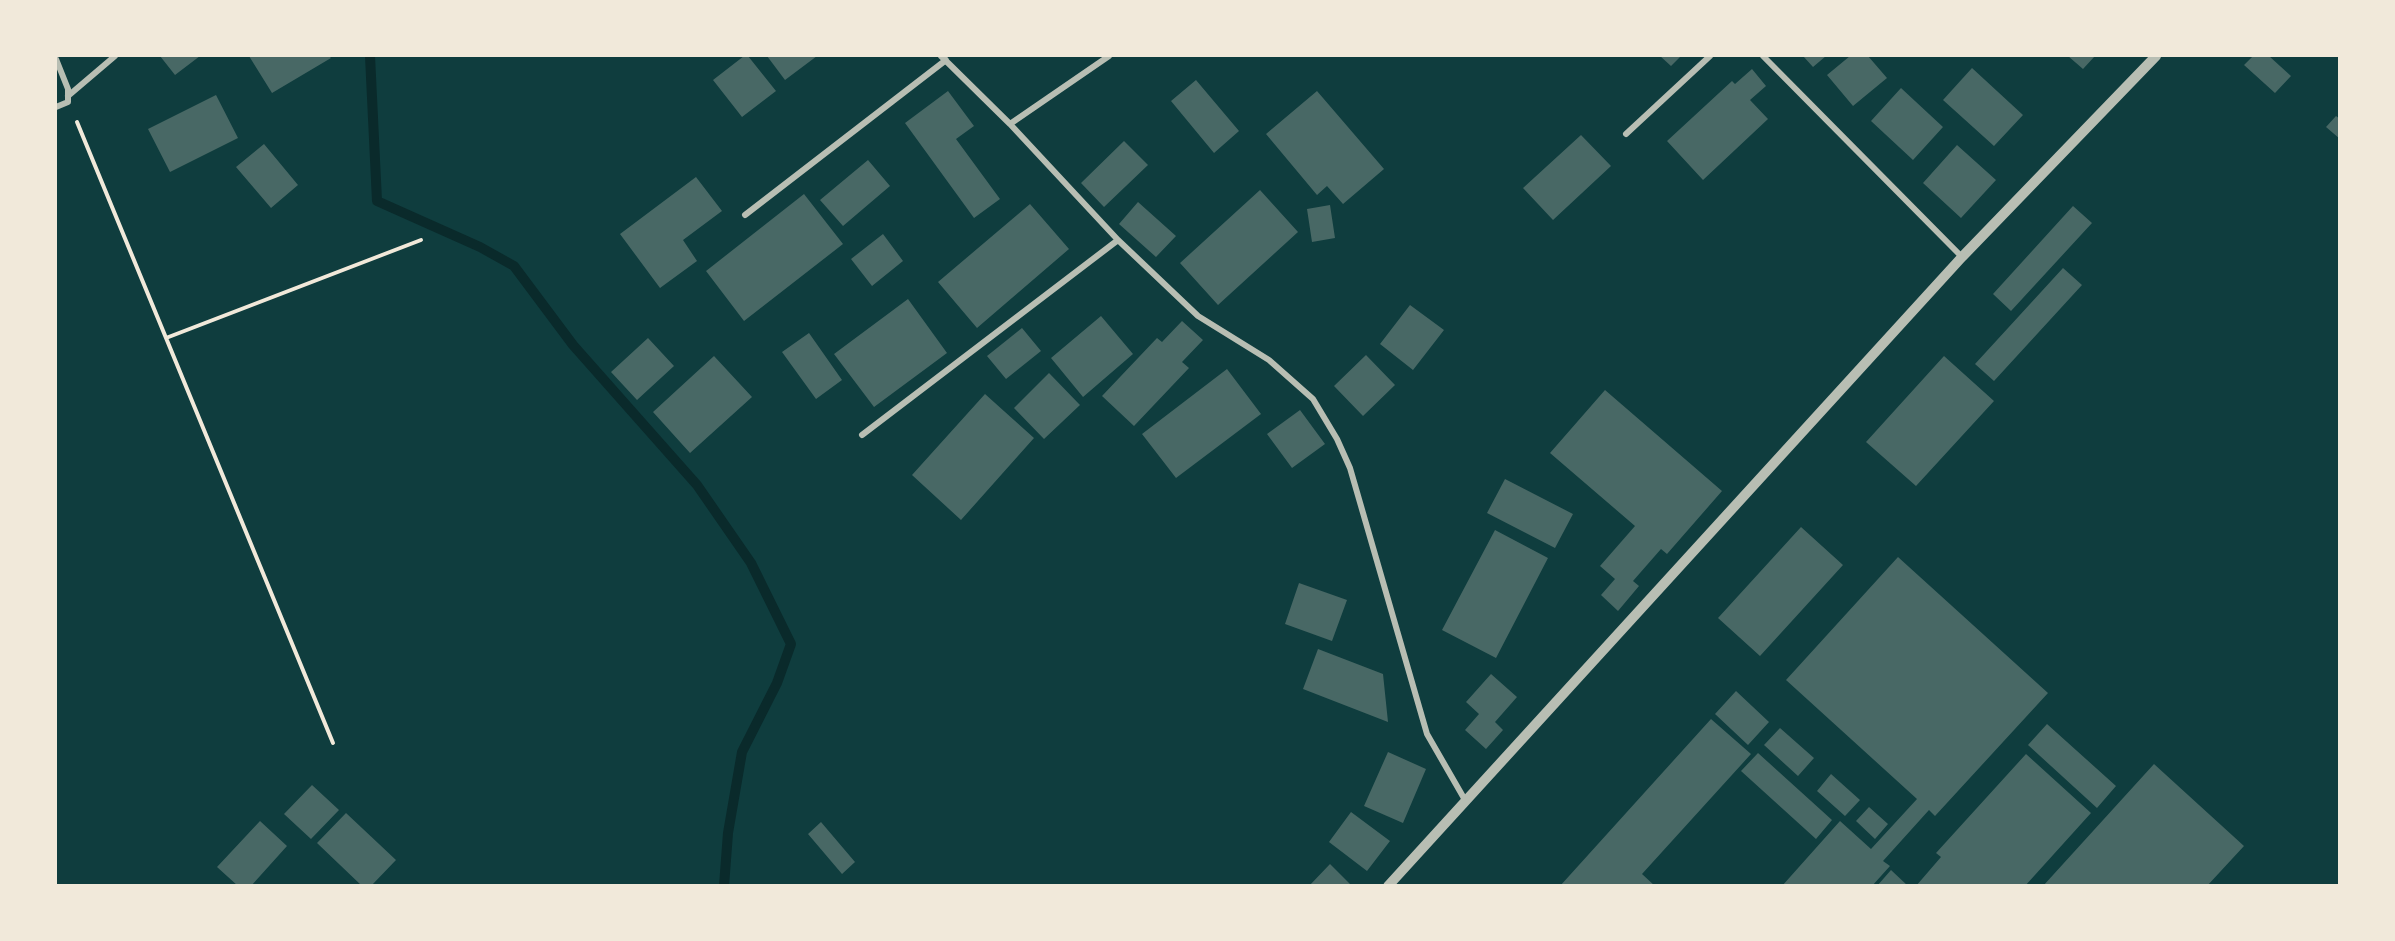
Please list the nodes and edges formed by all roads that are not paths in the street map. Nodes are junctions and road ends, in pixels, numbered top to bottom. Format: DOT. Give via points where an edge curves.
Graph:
graph roads {
  1 [pos="115,56"];
  2 [pos="1109,56"];
  3 [pos="1710,56"];
  4 [pos="1763,56"];
  5 [pos="2156,56"];
  6 [pos="944,58"];
  7 [pos="56,59"];
  8 [pos="68,99"];
  9 [pos="56,107"];
  10 [pos="1010,124"];
  11 [pos="1626,134"];
  12 [pos="745,214"];
  13 [pos="1118,240"];
  14 [pos="1962,257"];
  15 [pos="861,435"];
  16 [pos="1465,800"];
  17 [pos="1388,885"];
  1 -- 8 [label="street"];
  2 -- 10 [label="street"];
  3 -- 11 [label="street"];
  4 -- 14 [label="street"];
  5 -- 14 [label="street"];
  6 -- 10 [label="street"];
  6 -- 12 [label="street"];
  7 -- 8 [label="street"];
  8 -- 9 [label="street"];
  10 -- 13 [label="street"];
  13 -- 15 [label="street"];
  13 -- 16 [label="street" via="1198,316 1269,360 1313,399 1350,468 1427,734"];
  14 -- 16 [label="street"];
  16 -- 17 [label="street"];
}
